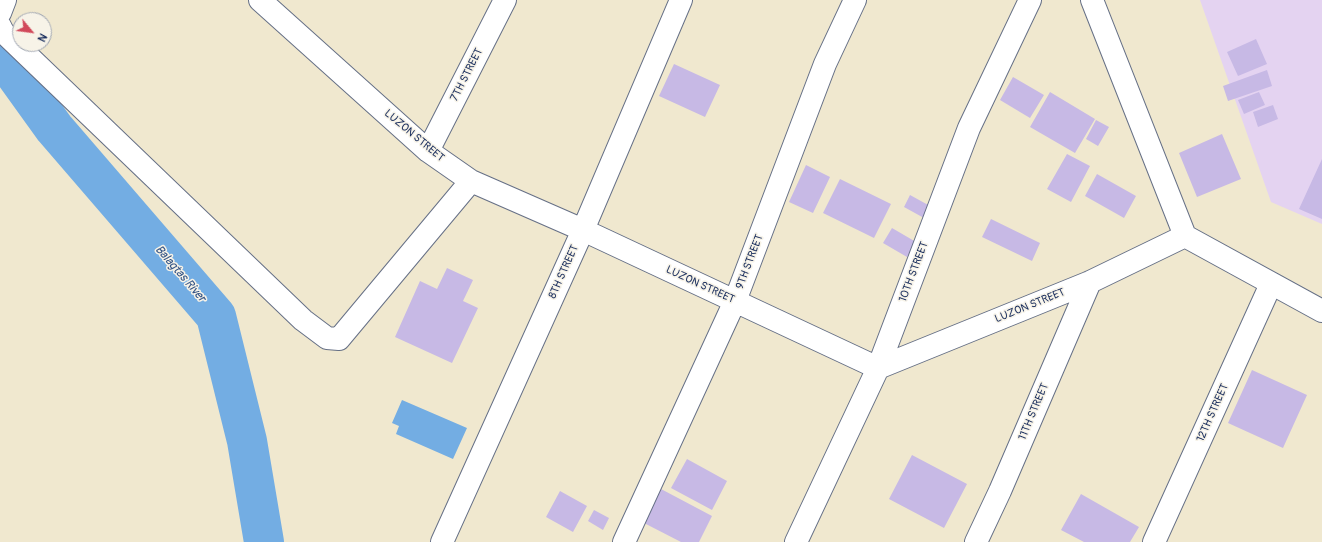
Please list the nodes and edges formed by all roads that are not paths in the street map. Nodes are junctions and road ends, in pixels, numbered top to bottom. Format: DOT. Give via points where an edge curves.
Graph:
graph roads {
  1 [pos="5,0"];
  2 [pos="506,0"];
  3 [pos="681,0"];
  4 [pos="855,0"];
  5 [pos="1030,0"];
  6 [pos="1092,0"];
  7 [pos="264,1"];
  8 [pos="0,13"];
  9 [pos="0,26"];
  10 [pos="428,150"];
  11 [pos="471,181"];
  12 [pos="583,230"];
  13 [pos="1185,236"];
  14 [pos="1090,282"];
  15 [pos="1272,284"];
  16 [pos="735,301"];
  17 [pos="1322,311"];
  18 [pos="878,368"];
  19 [pos="442,542"];
  20 [pos="624,542"];
  21 [pos="796,542"];
  22 [pos="976,542"];
  23 [pos="1154,542"];
  1 -- 8 [label="street"];
  2 -- 10 [label="street, 7TH STREET"];
  3 -- 12 [label="street, 8TH STREET"];
  4 -- 16 [label="street, 9TH STREET" via="825,64"];
  5 -- 18 [label="street, 10TH STREET" via="969,128"];
  6 -- 13 [label="street"];
  7 -- 10 [label="street, LUZON STREET"];
  9 -- 11 [label="street" via="3,32 280,298 327,338 339,339"];
  10 -- 11 [label="street, LUZON STREET"];
  11 -- 12 [label="street, LUZON STREET"];
  12 -- 16 [label="street, LUZON STREET"];
  12 -- 19 [label="street, 8TH STREET"];
  13 -- 14 [label="street, LUZON STREET"];
  13 -- 15 [label="street"];
  14 -- 18 [label="street, LUZON STREET"];
  14 -- 22 [label="street, 11TH STREET"];
  15 -- 17 [label="street"];
  15 -- 23 [label="street, 12TH STREET"];
  16 -- 18 [label="street, LUZON STREET"];
  16 -- 20 [label="street, 9TH STREET"];
  18 -- 21 [label="street, 10TH STREET"];
}
